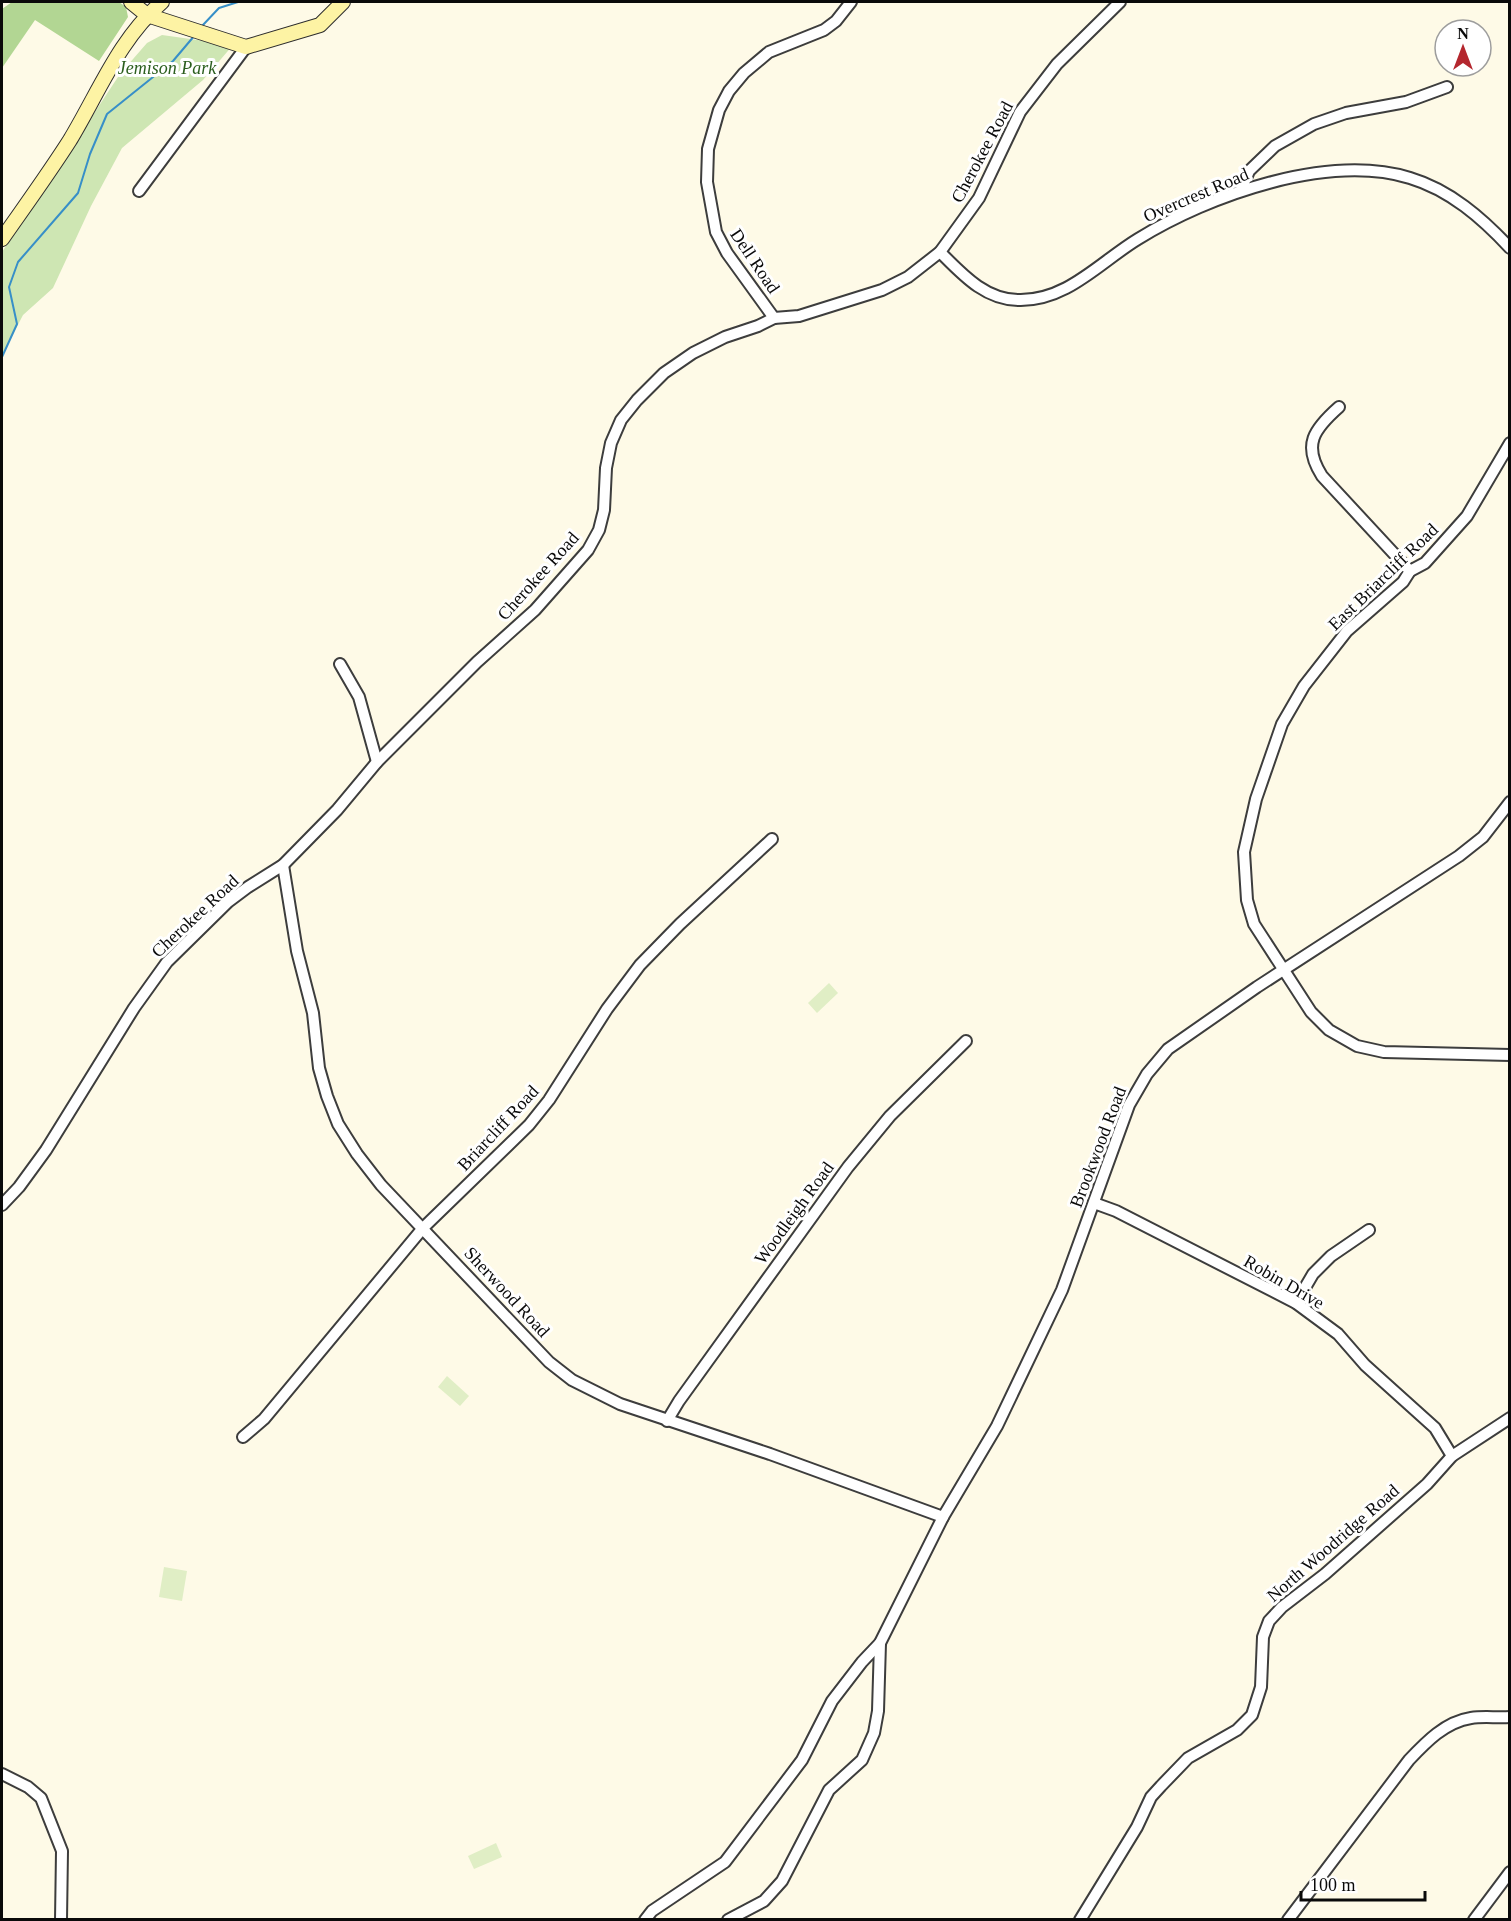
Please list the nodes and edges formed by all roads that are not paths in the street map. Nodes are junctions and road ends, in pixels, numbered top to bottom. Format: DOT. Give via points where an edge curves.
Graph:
graph roads {
  1 [pos="131,2"];
  2 [pos="162,2"];
  3 [pos="343,2"];
  4 [pos="851,2"];
  5 [pos="1120,2"];
  6 [pos="147,15"];
  7 [pos="246,46"];
  8 [pos="1447,87"];
  9 [pos="1241,190"];
  10 [pos="139,191"];
  11 [pos="2,239"];
  12 [pos="1509,248"];
  13 [pos="940,252"];
  14 [pos="774,318"];
  15 [pos="1339,408"];
  16 [pos="1509,443"];
  17 [pos="1410,571"];
  18 [pos="340,664"];
  19 [pos="377,762"];
  20 [pos="1509,802"];
  21 [pos="772,839"];
  22 [pos="283,865"];
  23 [pos="1285,970"];
  24 [pos="966,1041"];
  25 [pos="1509,1055"];
  26 [pos="1094,1203"];
  27 [pos="2,1205"];
  28 [pos="423,1228"];
  29 [pos="1369,1230"];
  30 [pos="1296,1303"];
  31 [pos="1509,1418"];
  32 [pos="667,1420"];
  33 [pos="243,1437"];
  34 [pos="1452,1456"];
  35 [pos="943,1517"];
  36 [pos="880,1642"];
  37 [pos="1509,1717"];
  38 [pos="2,1773"];
  39 [pos="1509,1872"];
  40 [pos="61,1920"];
  41 [pos="645,1920"];
  42 [pos="728,1920"];
  43 [pos="1080,1920"];
  44 [pos="1288,1920"];
  45 [pos="1474,1920"];
  1 -- 6 [label="main road"];
  2 -- 6 [label="main road"];
  3 -- 7 [label="main road" via="320,26"];
  4 -- 14 [label="street, Dell Road" via="837,21 824,30 769,52 744,73 719,110 708,149 707,182 716,232"];
  5 -- 13 [label="street, Cherokee Road" via="1057,64 1020,112 979,198"];
  6 -- 7 [label="main road"];
  6 -- 11 [label="main road" via="120,50 70,140"];
  7 -- 10 [label="street"];
  8 -- 9 [label="street" via="1406,102 1346,113 1314,124 1275,146 1249,171"];
  9 -- 12 [label="street, Overcrest Road" via="1316,173 1372,171 1411,178 1449,195 1487,223"];
  9 -- 13 [label="street, Overcrest Road" via="1164,223 1066,290 1037,299 1017,300 988,292 968,280"];
  13 -- 14 [label="street, Cherokee Road" via="908,277 882,290 799,315"];
  14 -- 19 [label="street, Cherokee Road" via="693,353 664,373 637,400 621,420 611,443 604,510 588,550 535,610"];
  15 -- 17 [label="street" via="1316,431 1312,443 1314,464"];
  16 -- 17 [label="street, East Briarcliff Road" via="1467,516 1425,563"];
  17 -- 23 [label="street, East Briarcliff Road" via="1403,582 1347,631 1304,686 1282,724 1256,799 1244,852 1247,900 1254,924"];
  18 -- 19 [label="street" via="359,697"];
  19 -- 22 [label="street, Cherokee Road"];
  20 -- 23 [label="street, Brookwood Road" via="1483,837 1459,856"];
  21 -- 28 [label="street, Briarcliff Road" via="640,965 544,1107"];
  22 -- 27 [label="street, Cherokee Road" via="228,903 167,962 46,1150"];
  22 -- 28 [label="street, Sherwood Road" via="327,1096 338,1124 357,1154"];
  23 -- 25 [label="street, East Briarcliff Road" via="1311,1012 1329,1030 1357,1046 1384,1052"];
  23 -- 26 [label="street, Brookwood Road" via="1168,1050 1146,1074 1129,1105"];
  24 -- 32 [label="street, Woodleigh Road" via="890,1116 848,1167"];
  26 -- 30 [label="street, Robin Drive"];
  26 -- 35 [label="street, Brookwood Road" via="1062,1290 1002,1417"];
  28 -- 32 [label="street, Sherwood Road" via="549,1362 572,1380 620,1404"];
  28 -- 33 [label="street, Briarcliff Road" via="264,1419"];
  29 -- 30 [label="street" via="1331,1256 1313,1274"];
  30 -- 34 [label="street, Robin Drive" via="1338,1334 1365,1365 1435,1428"];
  31 -- 34 [label="street, North Woodridge Road"];
  32 -- 35 [label="street, Sherwood Road"];
  34 -- 43 [label="street, North Woodridge Road" via="1427,1484 1269,1621 1263,1637 1261,1688 1251,1715 1237,1730 1188,1758 1156,1791"];
  35 -- 36 [label="street, Brookwood Road"];
  36 -- 41 [label="street" via="832,1701 802,1760 725,1862 652,1911"];
  36 -- 42 [label="street" via="878,1711 874,1733 862,1760 829,1790 782,1881 764,1901"];
  37 -- 44 [label="street" via="1470,1718 1431,1737 1408,1760"];
  38 -- 40 [label="street" via="41,1798 62,1851"];
  39 -- 45 [label="street"];
}
